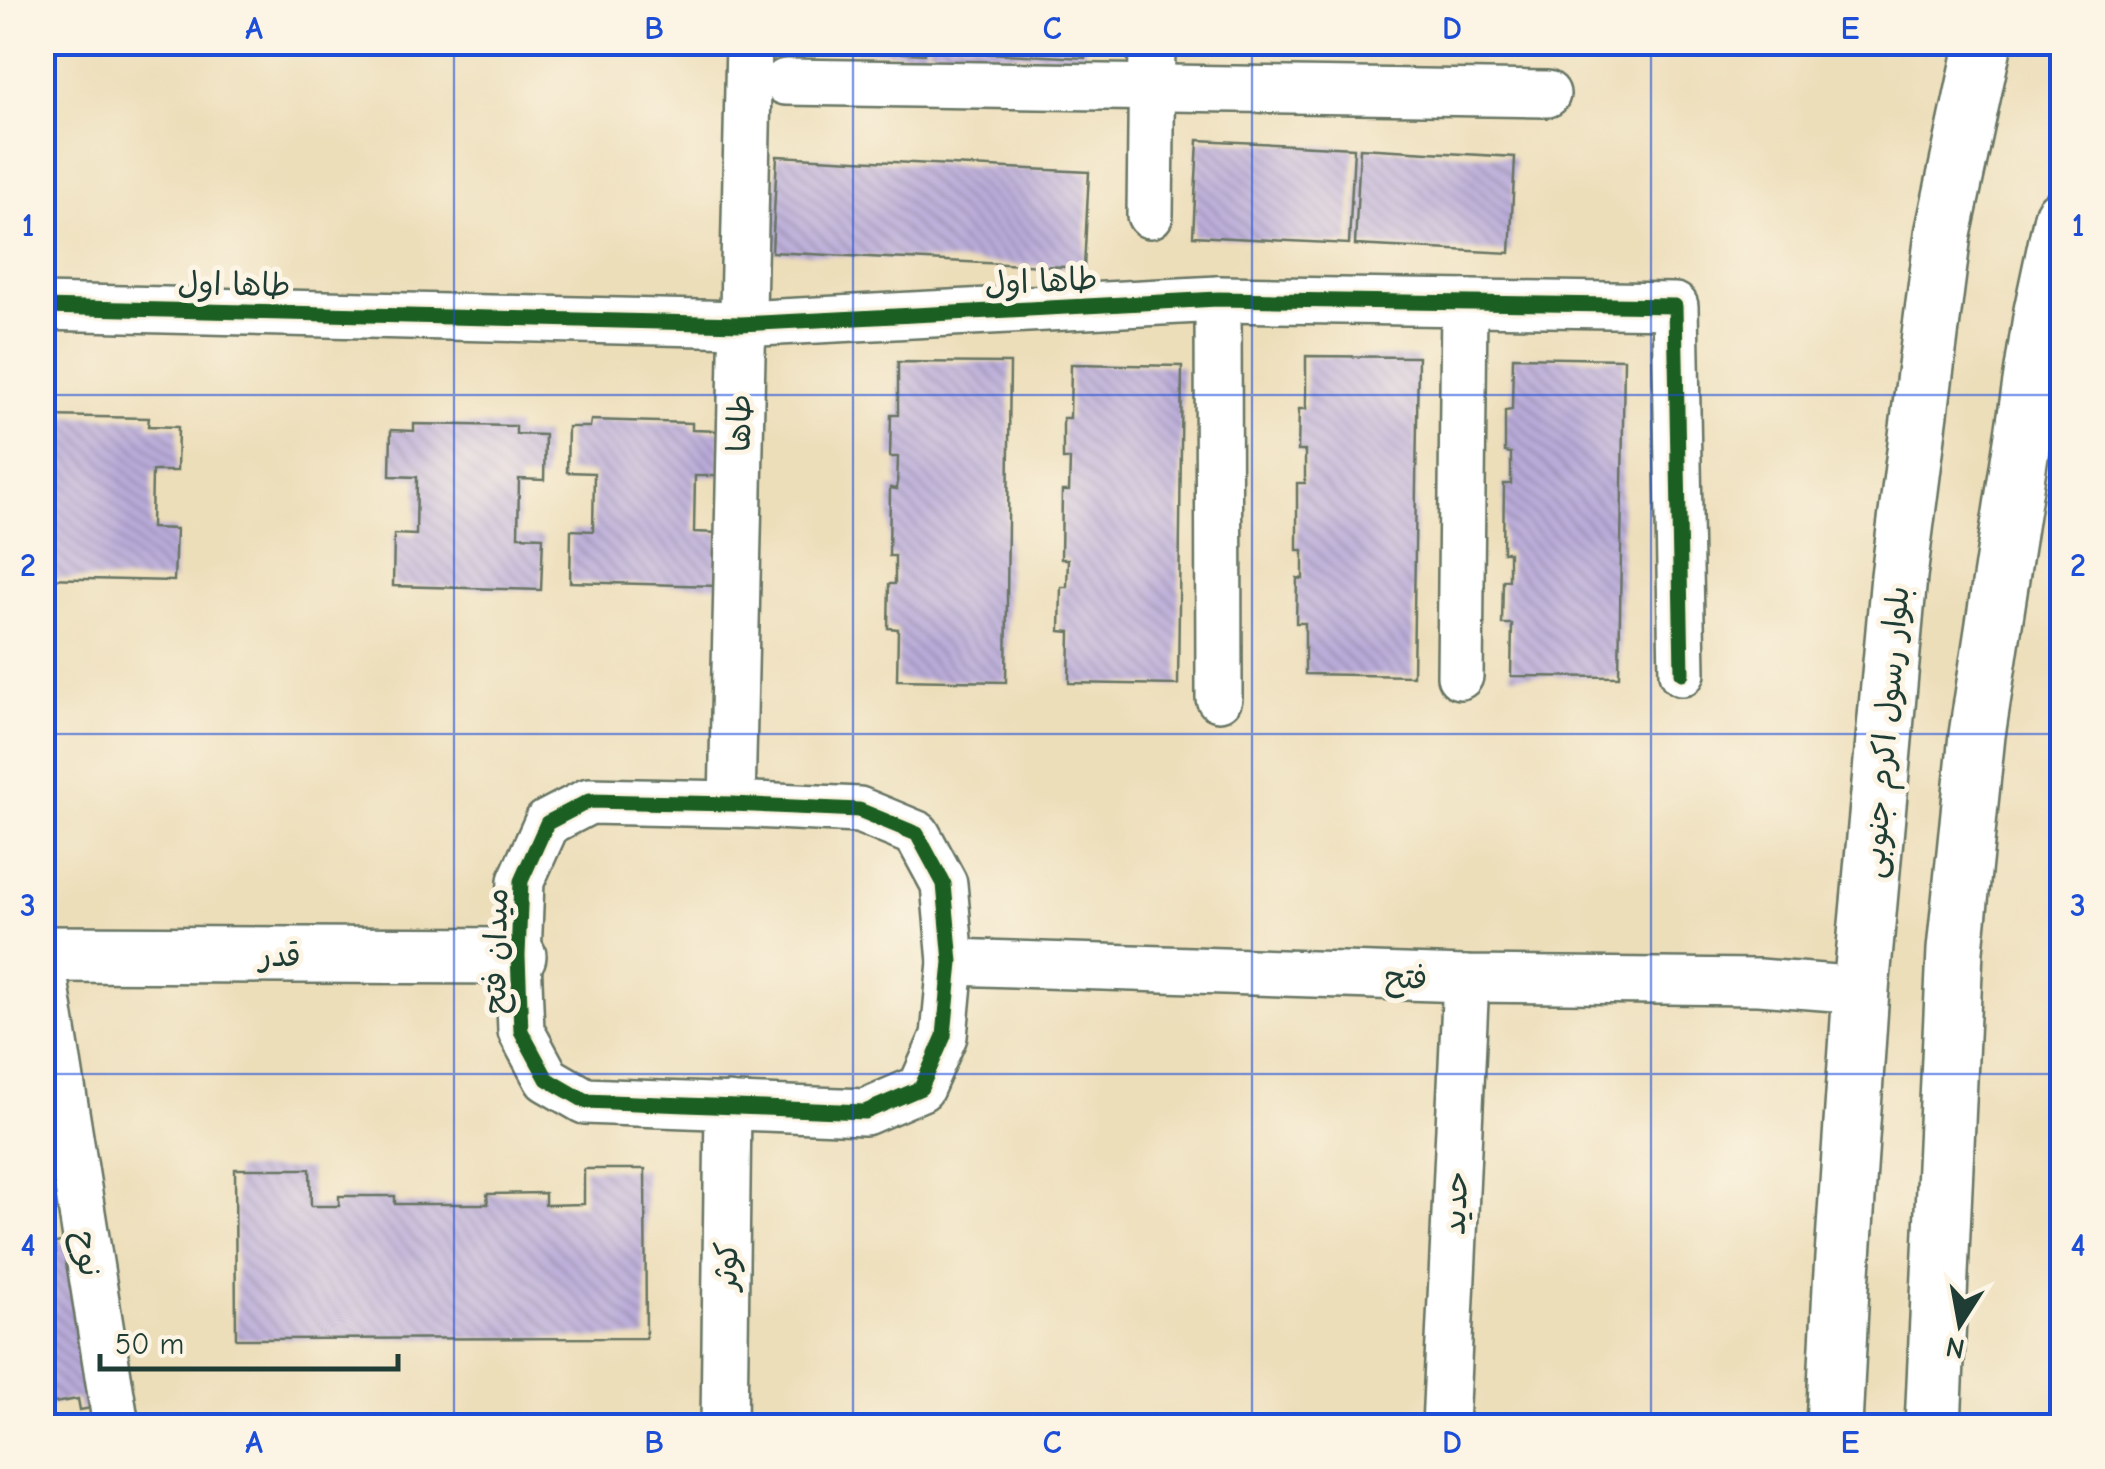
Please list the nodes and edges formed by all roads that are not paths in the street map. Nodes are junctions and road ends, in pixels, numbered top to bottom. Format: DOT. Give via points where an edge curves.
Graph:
graph roads {
  1 [pos="748,42"];
  2 [pos="1152,42"];
  3 [pos="1984,42"];
  4 [pos="786,82"];
  5 [pos="1151,88"];
  6 [pos="1547,94"];
  7 [pos="1150,215"];
  8 [pos="2062,217"];
  9 [pos="1218,299"];
  10 [pos="1464,303"];
  11 [pos="42,307"];
  12 [pos="741,324"];
  13 [pos="1682,673"];
  14 [pos="1460,676"];
  15 [pos="1219,698"];
  16 [pos="732,804"];
  17 [pos="518,956"];
  18 [pos="42,958"];
  19 [pos="950,962"];
  20 [pos="1466,979"];
  21 [pos="1861,990"];
  22 [pos="728,1106"];
  23 [pos="116,1426"];
  24 [pos="724,1426"];
  25 [pos="1444,1426"];
  26 [pos="1834,1426"];
  27 [pos="1934,1426"];
  1 -- 12 [label="street, طاها"];
  2 -- 5 [label="street"];
  3 -- 21 [label="main road, بلوار رسول اکرم جنوبی" via="1943,234 1897,595"];
  4 -- 5 [label="street"];
  5 -- 6 [label="street"];
  5 -- 7 [label="street"];
  8 -- 27 [label="main road" via="1977,735 1955,950"];
  9 -- 10 [label="street, طاها اول"];
  9 -- 12 [label="street, طاها اول"];
  9 -- 15 [label="street"];
  10 -- 13 [label="street, طاها اول" via="1676,306"];
  10 -- 14 [label="street"];
  11 -- 12 [label="street, طاها اول"];
  12 -- 16 [label="street, طاها"];
  16 -- 17 [label="street, میدان فتح" via="589,801 547,822 521,880"];
  16 -- 19 [label="street, میدان فتح" via="859,810 918,834 944,884"];
  17 -- 18 [label="main road, قدر"];
  17 -- 22 [label="street, میدان فتح" via="521,1031 547,1079 585,1102"];
  18 -- 23 [label="street, نوح"];
  19 -- 20 [label="street, فتح"];
  19 -- 22 [label="street, میدان فتح" via="944,1036 921,1088 866,1112"];
  20 -- 21 [label="street, فتح" via="1759,982"];
  20 -- 25 [label="street, حدید"];
  21 -- 26 [label="main road, بلوار رسول اکرم جنوبی"];
  22 -- 24 [label="street, کوثر"];
}
